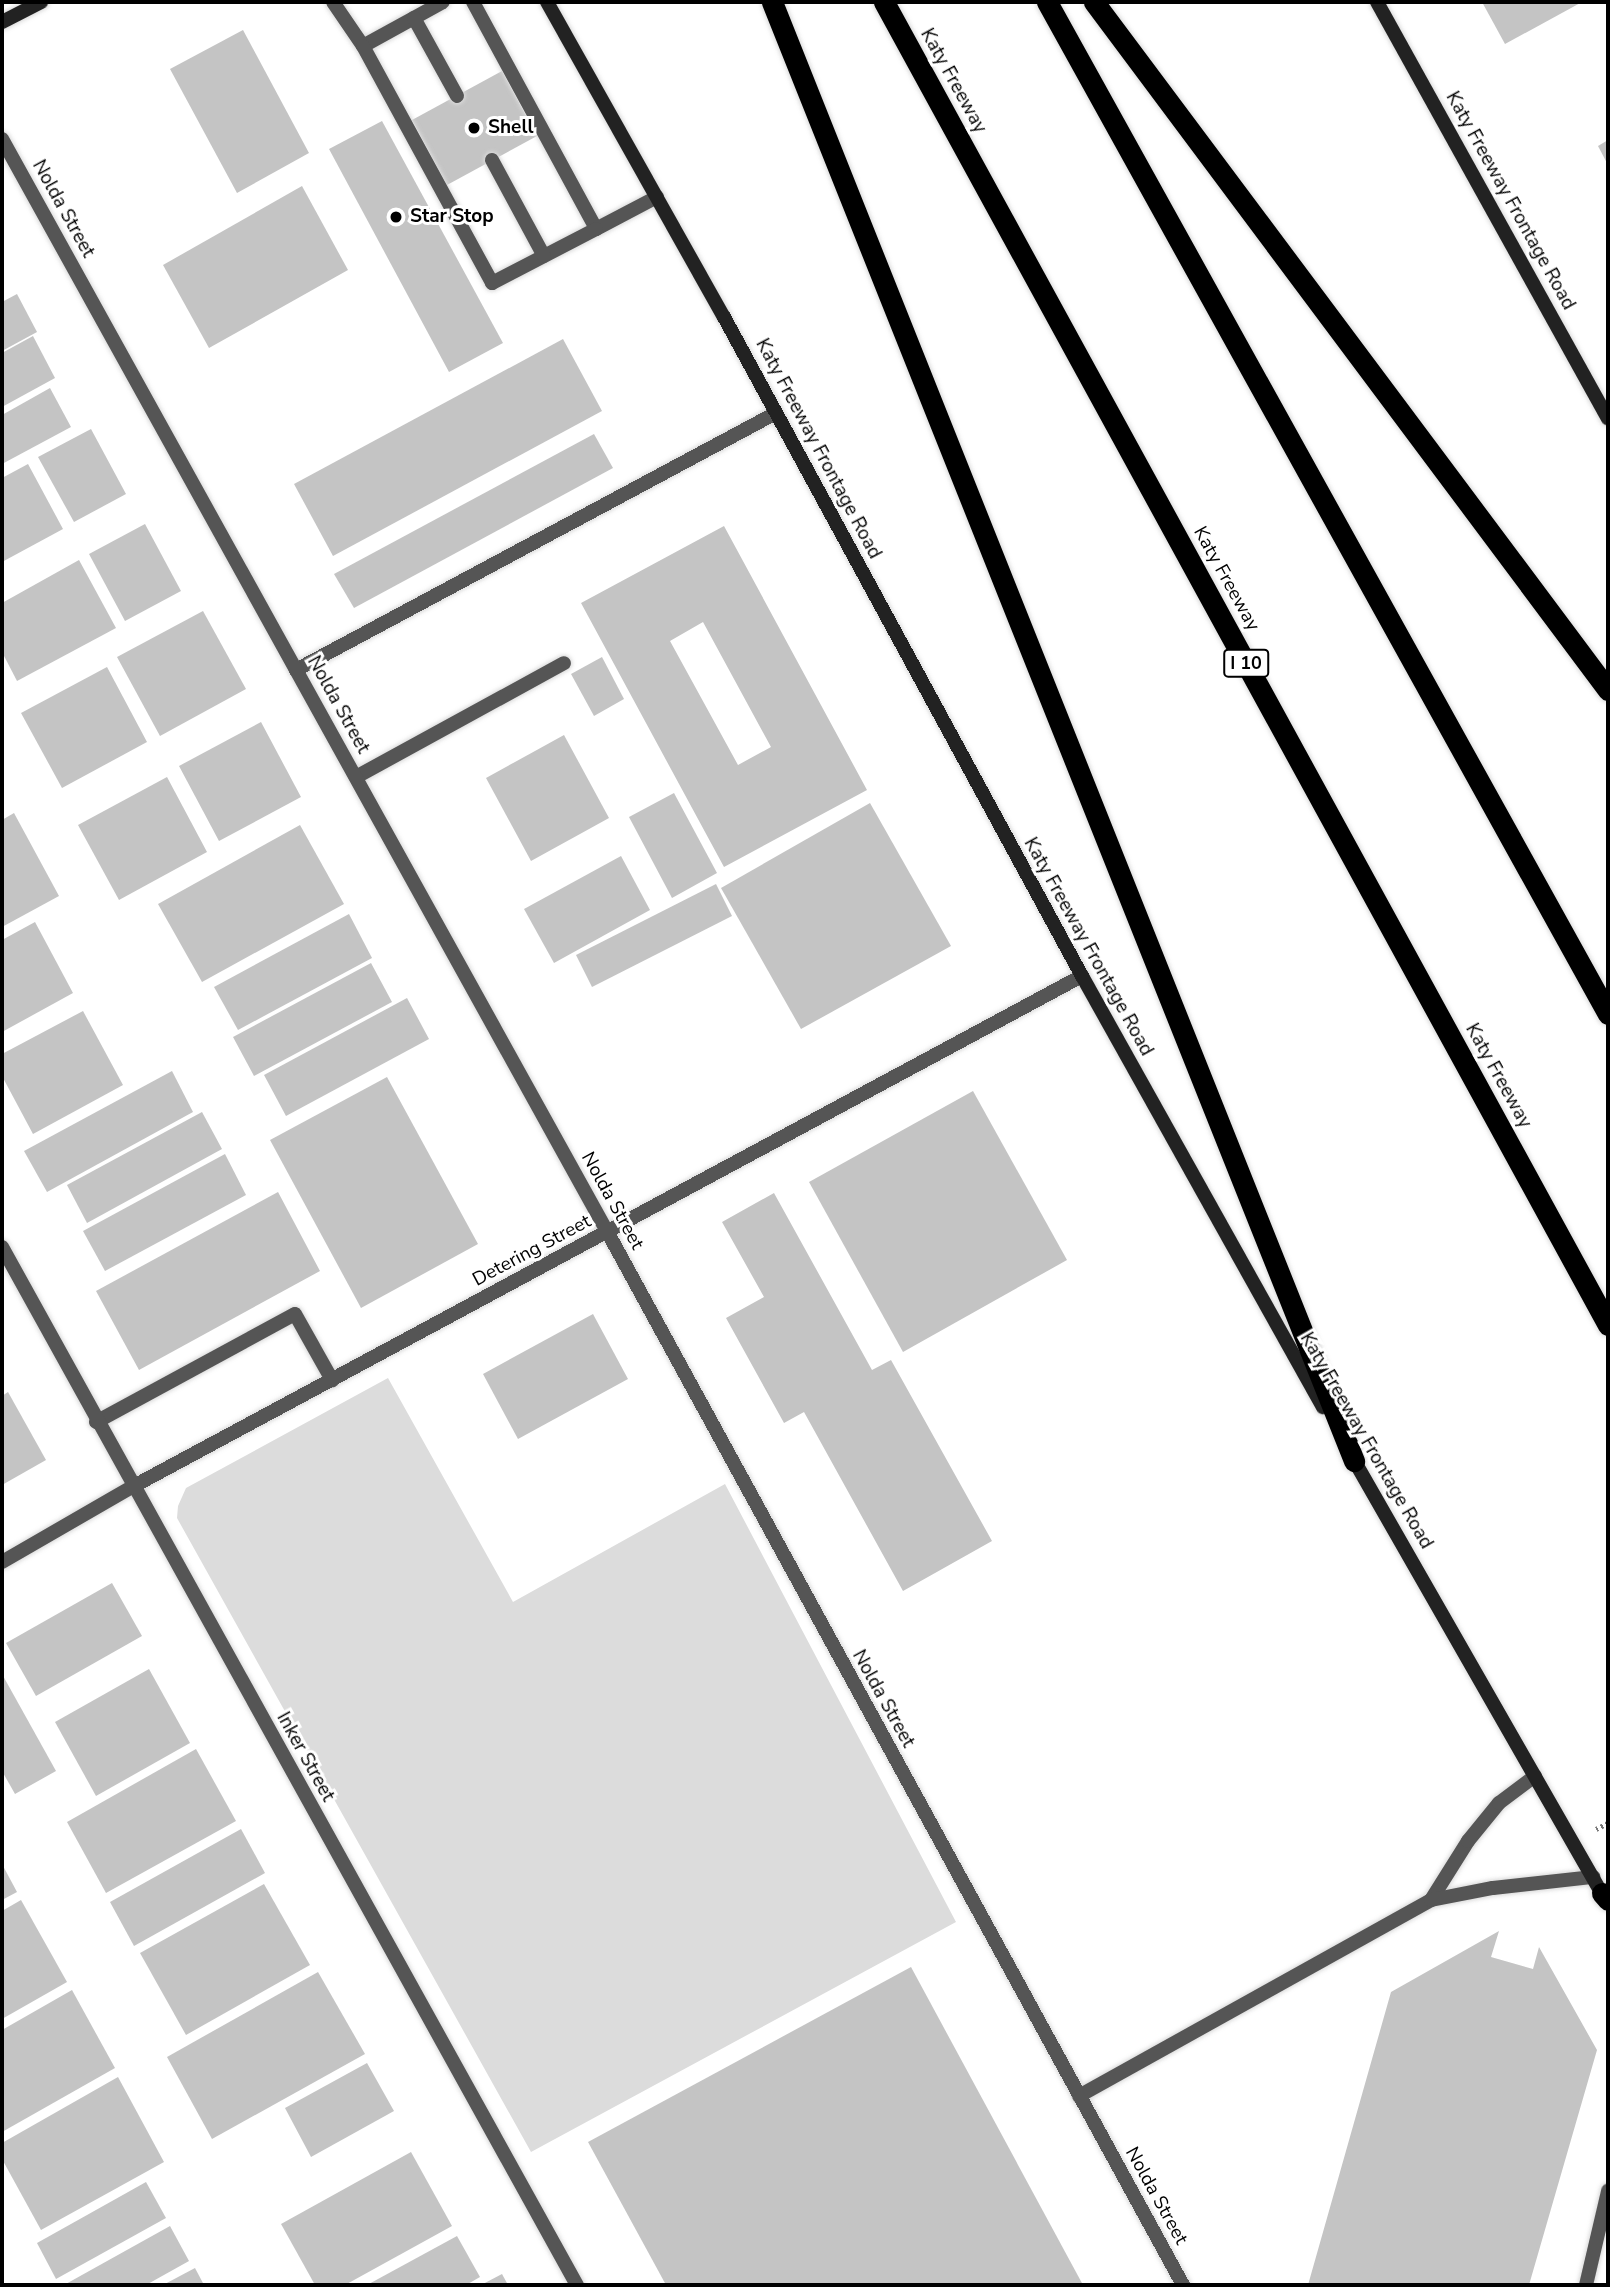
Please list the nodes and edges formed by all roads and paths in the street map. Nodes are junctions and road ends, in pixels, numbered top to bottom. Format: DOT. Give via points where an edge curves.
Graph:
graph roads {
  1 [pos="41,2"];
  2 [pos="333,2"];
  3 [pos="443,2"];
  4 [pos="473,2"];
  5 [pos="547,2"];
  6 [pos="772,2"];
  7 [pos="884,2"];
  8 [pos="1047,2"];
  9 [pos="1094,2"];
  10 [pos="1377,2"];
  11 [pos="414,18"];
  12 [pos="2,22"];
  13 [pos="363,46"];
  14 [pos="457,96"];
  15 [pos="2,139"];
  16 [pos="492,160"];
  17 [pos="657,197"];
  18 [pos="596,229"];
  19 [pos="544,256"];
  20 [pos="776,413"];
  21 [pos="1608,418"];
  22 [pos="564,663"];
  23 [pos="296,670"];
  24 [pos="1608,690"];
  25 [pos="356,777"];
  26 [pos="1082,976"];
  27 [pos="1608,1014"];
  28 [pos="608,1233"];
  29 [pos="3,1251"];
  30 [pos="1608,1325"];
  31 [pos="332,1380"];
  32 [pos="96,1422"];
  33 [pos="1354,1461"];
  34 [pos="132,1487"];
  35 [pos="2,1562"];
  36 [pos="1535,1776"];
  37 [pos="1603,1894"];
  38 [pos="1431,1900"];
  39 [pos="1079,2095"];
  40 [pos="1608,2191"];
  41 [pos="577,2285"];
  42 [pos="1183,2285"];
  43 [pos="1586,2285"];
  1 -- 12 [label="main road"];
  2 -- 13 [label="street"];
  3 -- 11 [label="street"];
  4 -- 18 [label="street"];
  5 -- 17 [label="main road, Katy Freeway Frontage Road"];
  6 -- 33 [label="highway"];
  7 -- 30 [label="highway, Katy Freeway / I 10"];
  8 -- 27 [label="highway"];
  9 -- 24 [label="highway"];
  10 -- 21 [label="main road, Katy Freeway Frontage Road"];
  11 -- 13 [label="street"];
  11 -- 14 [label="street"];
  13 -- 19 [label="street" via="492,283"];
  15 -- 23 [label="street, Nolda Street"];
  16 -- 19 [label="street"];
  17 -- 18 [label="street"];
  17 -- 20 [label="main road, Katy Freeway Frontage Road"];
  18 -- 19 [label="street"];
  20 -- 23 [label="street"];
  20 -- 26 [label="main road, Katy Freeway Frontage Road"];
  22 -- 25 [label="street"];
  23 -- 25 [label="street, Nolda Street"];
  25 -- 28 [label="street, Nolda Street"];
  26 -- 28 [label="street, Detering Street"];
  26 -- 33 [label="main road, Katy Freeway Frontage Road"];
  28 -- 31 [label="street, Detering Street"];
  28 -- 39 [label="street, Nolda Street"];
  29 -- 32 [label="street, Inker Street"];
  31 -- 32 [label="street" via="296,1314"];
  31 -- 34 [label="street, Detering Street"];
  32 -- 34 [label="street, Inker Street"];
  33 -- 36 [label="main road, Katy Freeway Frontage Road"];
  34 -- 35 [label="street, Detering Street"];
  34 -- 41 [label="street, Inker Street"];
  36 -- 37 [label="main road, Katy Freeway Frontage Road"];
  36 -- 38 [label="street" via="1499,1803 1468,1841"];
  37 -- 38 [label="street" via="1493,1888"];
  38 -- 39 [label="street"];
  39 -- 42 [label="street, Nolda Street"];
  40 -- 43 [label="street"];
}
